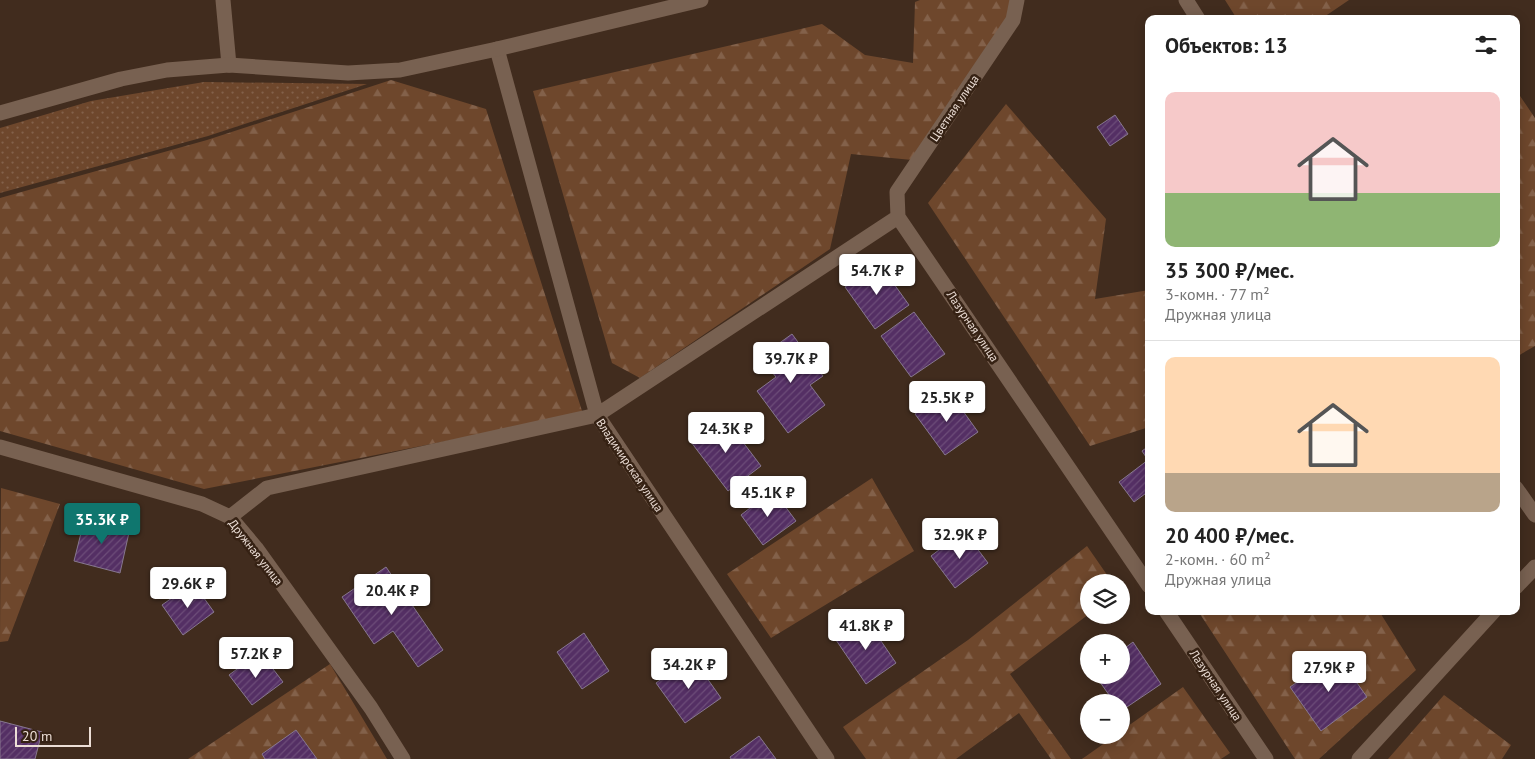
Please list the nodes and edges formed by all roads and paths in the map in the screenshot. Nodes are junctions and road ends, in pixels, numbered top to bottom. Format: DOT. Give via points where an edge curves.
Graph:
graph roads {
  1 [pos="223,0"];
  2 [pos="701,0"];
  3 [pos="1017,0"];
  4 [pos="1186,0"];
  5 [pos="1195,15"];
  6 [pos="497,49"];
  7 [pos="229,65"];
  8 [pos="0,113"];
  9 [pos="898,217"];
  10 [pos="597,415"];
  11 [pos="0,447"];
  12 [pos="1520,494"];
  13 [pos="1535,515"];
  14 [pos="230,517"];
  15 [pos="1535,567"];
  16 [pos="1145,580"];
  17 [pos="1520,583"];
  18 [pos="1169,615"];
  19 [pos="1490,615"];
  20 [pos="404,759"];
  21 [pos="827,759"];
  22 [pos="1266,759"];
  23 [pos="1359,759"];
  1 -- 7 [label="street"];
  2 -- 6 [label="street"];
  3 -- 9 [label="street, Цветная улица" via="1013,20 898,192"];
  4 -- 5 [label="street"];
  6 -- 7 [label="street" via="400,70 348,74"];
  6 -- 10 [label="street"];
  7 -- 8 [label="street" via="121,79"];
  9 -- 10 [label="street"];
  9 -- 16 [label="street, Лазурная улица"];
  10 -- 14 [label="street, Владимирская улица" via="268,488"];
  10 -- 21 [label="street, Владимирская улица"];
  11 -- 14 [label="street, Дружная улица" via="202,504"];
  12 -- 13 [label="street"];
  14 -- 20 [label="street, Дружная улица" via="256,548"];
  15 -- 17 [label="street"];
  18 -- 22 [label="street, Лазурная улица"];
  19 -- 23 [label="street"];
}
